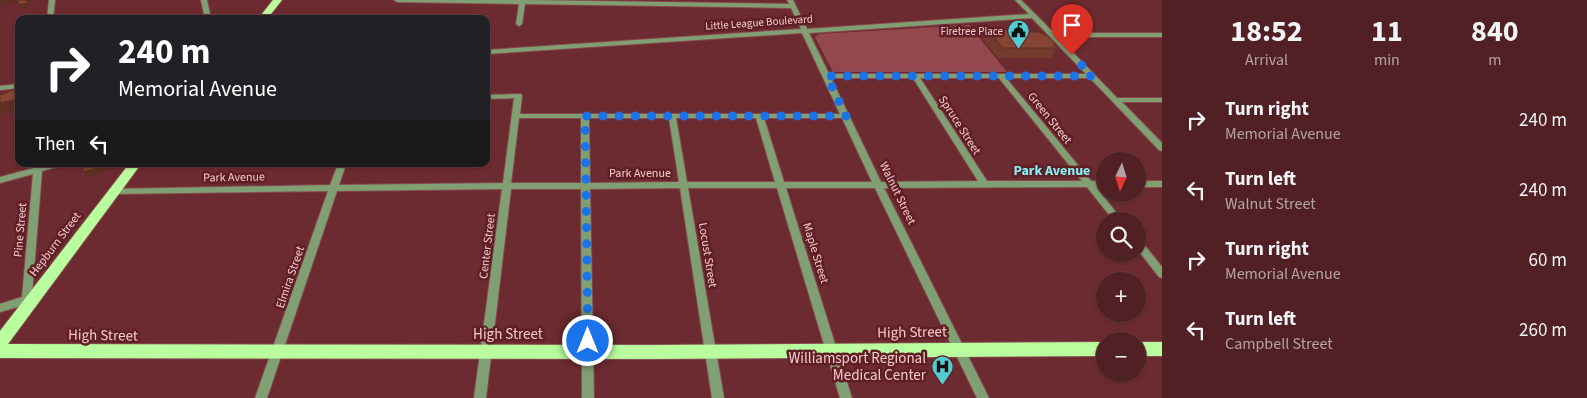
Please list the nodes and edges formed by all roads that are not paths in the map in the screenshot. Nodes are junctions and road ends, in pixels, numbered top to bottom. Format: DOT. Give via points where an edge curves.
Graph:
graph roads {
  1 [pos="52,0"];
  2 [pos="204,0"];
  3 [pos="278,0"];
  4 [pos="397,0"];
  5 [pos="1018,0"];
  6 [pos="523,1"];
  7 [pos="649,2"];
  8 [pos="791,3"];
  9 [pos="50,15"];
  10 [pos="207,15"];
  11 [pos="265,15"];
  12 [pos="1034,16"];
  13 [pos="519,24"];
  14 [pos="804,30"];
  15 [pos="1052,35"];
  16 [pos="1162,35"];
  17 [pos="490,52"];
  18 [pos="827,76"];
  19 [pos="915,76"];
  20 [pos="1001,76"];
  21 [pos="1092,76"];
  22 [pos="15,86"];
  23 [pos="0,88"];
  24 [pos="490,97"];
  25 [pos="1115,100"];
  26 [pos="1162,100"];
  27 [pos="516,116"];
  28 [pos="585,116"];
  29 [pos="672,116"];
  30 [pos="759,116"];
  31 [pos="846,116"];
  32 [pos="1162,148"];
  33 [pos="35,167"];
  34 [pos="38,167"];
  35 [pos="133,167"];
  36 [pos="341,167"];
  37 [pos="0,180"];
  38 [pos="1089,184"];
  39 [pos="1096,184"];
  40 [pos="1146,184"];
  41 [pos="1162,184"];
  42 [pos="683,185"];
  43 [pos="781,185"];
  44 [pos="878,185"];
  45 [pos="986,185"];
  46 [pos="507,186"];
  47 [pos="586,186"];
  48 [pos="334,188"];
  49 [pos="114,191"];
  50 [pos="1112,212"];
  51 [pos="1146,254"];
  52 [pos="1162,274"];
  53 [pos="30,299"];
  54 [pos="0,308"];
  55 [pos="0,343"];
  56 [pos="1096,348"];
  57 [pos="958,349"];
  58 [pos="1146,349"];
  59 [pos="1162,349"];
  60 [pos="0,351"];
  61 [pos="486,351"];
  62 [pos="588,351"];
  63 [pos="710,351"];
  64 [pos="832,351"];
  65 [pos="278,352"];
  66 [pos="261,398"];
  67 [pos="480,398"];
  68 [pos="588,398"];
  69 [pos="718,398"];
  70 [pos="846,398"];
  71 [pos="983,398"];
  1 -- 9 [label="street"];
  2 -- 10 [label="street"];
  3 -- 11 [label="main road"];
  4 -- 6 [label="street"];
  5 -- 12 [label="street"];
  6 -- 7 [label="street"];
  6 -- 13 [label="street"];
  7 -- 8 [label="street"];
  8 -- 14 [label="street, Walnut Street"];
  12 -- 14 [label="street, Little League Boulevard"];
  12 -- 15 [label="street"];
  14 -- 17 [label="street, Little League Boulevard"];
  14 -- 18 [label="street, Walnut Street"];
  15 -- 16 [label="street"];
  15 -- 21 [label="street"];
  18 -- 19 [label="street"];
  18 -- 31 [label="street, Walnut Street"];
  19 -- 20 [label="street"];
  19 -- 45 [label="street, Spruce Street"];
  20 -- 21 [label="street"];
  20 -- 38 [label="street, Green Street"];
  21 -- 25 [label="street"];
  22 -- 23 [label="street"];
  24 -- 27 [label="street, Center Street" via="518,96"];
  25 -- 26 [label="street"];
  25 -- 32 [label="street"];
  27 -- 28 [label="street"];
  27 -- 46 [label="street, Center Street"];
  28 -- 29 [label="street"];
  28 -- 47 [label="street"];
  29 -- 30 [label="street"];
  29 -- 42 [label="street, Locust Street"];
  30 -- 31 [label="street"];
  30 -- 43 [label="street, Maple Street"];
  31 -- 44 [label="street, Walnut Street"];
  33 -- 37 [label="street"];
  34 -- 53 [label="street, Pine Street"];
  35 -- 49 [label="main road, Hepburn Street"];
  36 -- 48 [label="street, Elmira Street"];
  38 -- 39 [label="street, Park Avenue"];
  38 -- 45 [label="street, Park Avenue"];
  38 -- 50 [label="street, Green Street"];
  40 -- 41 [label="street"];
  42 -- 43 [label="street, Park Avenue"];
  42 -- 47 [label="street, Park Avenue"];
  42 -- 63 [label="street, Locust Street"];
  43 -- 44 [label="street, Park Avenue"];
  43 -- 64 [label="street, Maple Street"];
  44 -- 45 [label="street, Park Avenue"];
  44 -- 57 [label="street, Walnut Street"];
  46 -- 47 [label="street, Park Avenue"];
  46 -- 48 [label="street, Park Avenue"];
  46 -- 61 [label="street, Center Street"];
  47 -- 62 [label="street"];
  48 -- 49 [label="street, Park Avenue"];
  48 -- 65 [label="street, Elmira Street"];
  49 -- 53 [label="main road, Hepburn Street"];
  51 -- 52 [label="street"];
  53 -- 54 [label="street"];
  53 -- 55 [label="main road, Hepburn Street"];
  56 -- 57 [label="main road, High Street"];
  57 -- 64 [label="main road, High Street"];
  57 -- 71 [label="street, Walnut Street"];
  58 -- 59 [label="main road"];
  60 -- 65 [label="main road, High Street"];
  61 -- 62 [label="main road, High Street"];
  61 -- 65 [label="main road, High Street"];
  61 -- 67 [label="street, Center Street"];
  62 -- 63 [label="main road, High Street"];
  62 -- 68 [label="street"];
  63 -- 64 [label="main road, High Street"];
  63 -- 69 [label="street, Locust Street"];
  64 -- 70 [label="street, Maple Street"];
  65 -- 66 [label="street, Elmira Street"];
}
